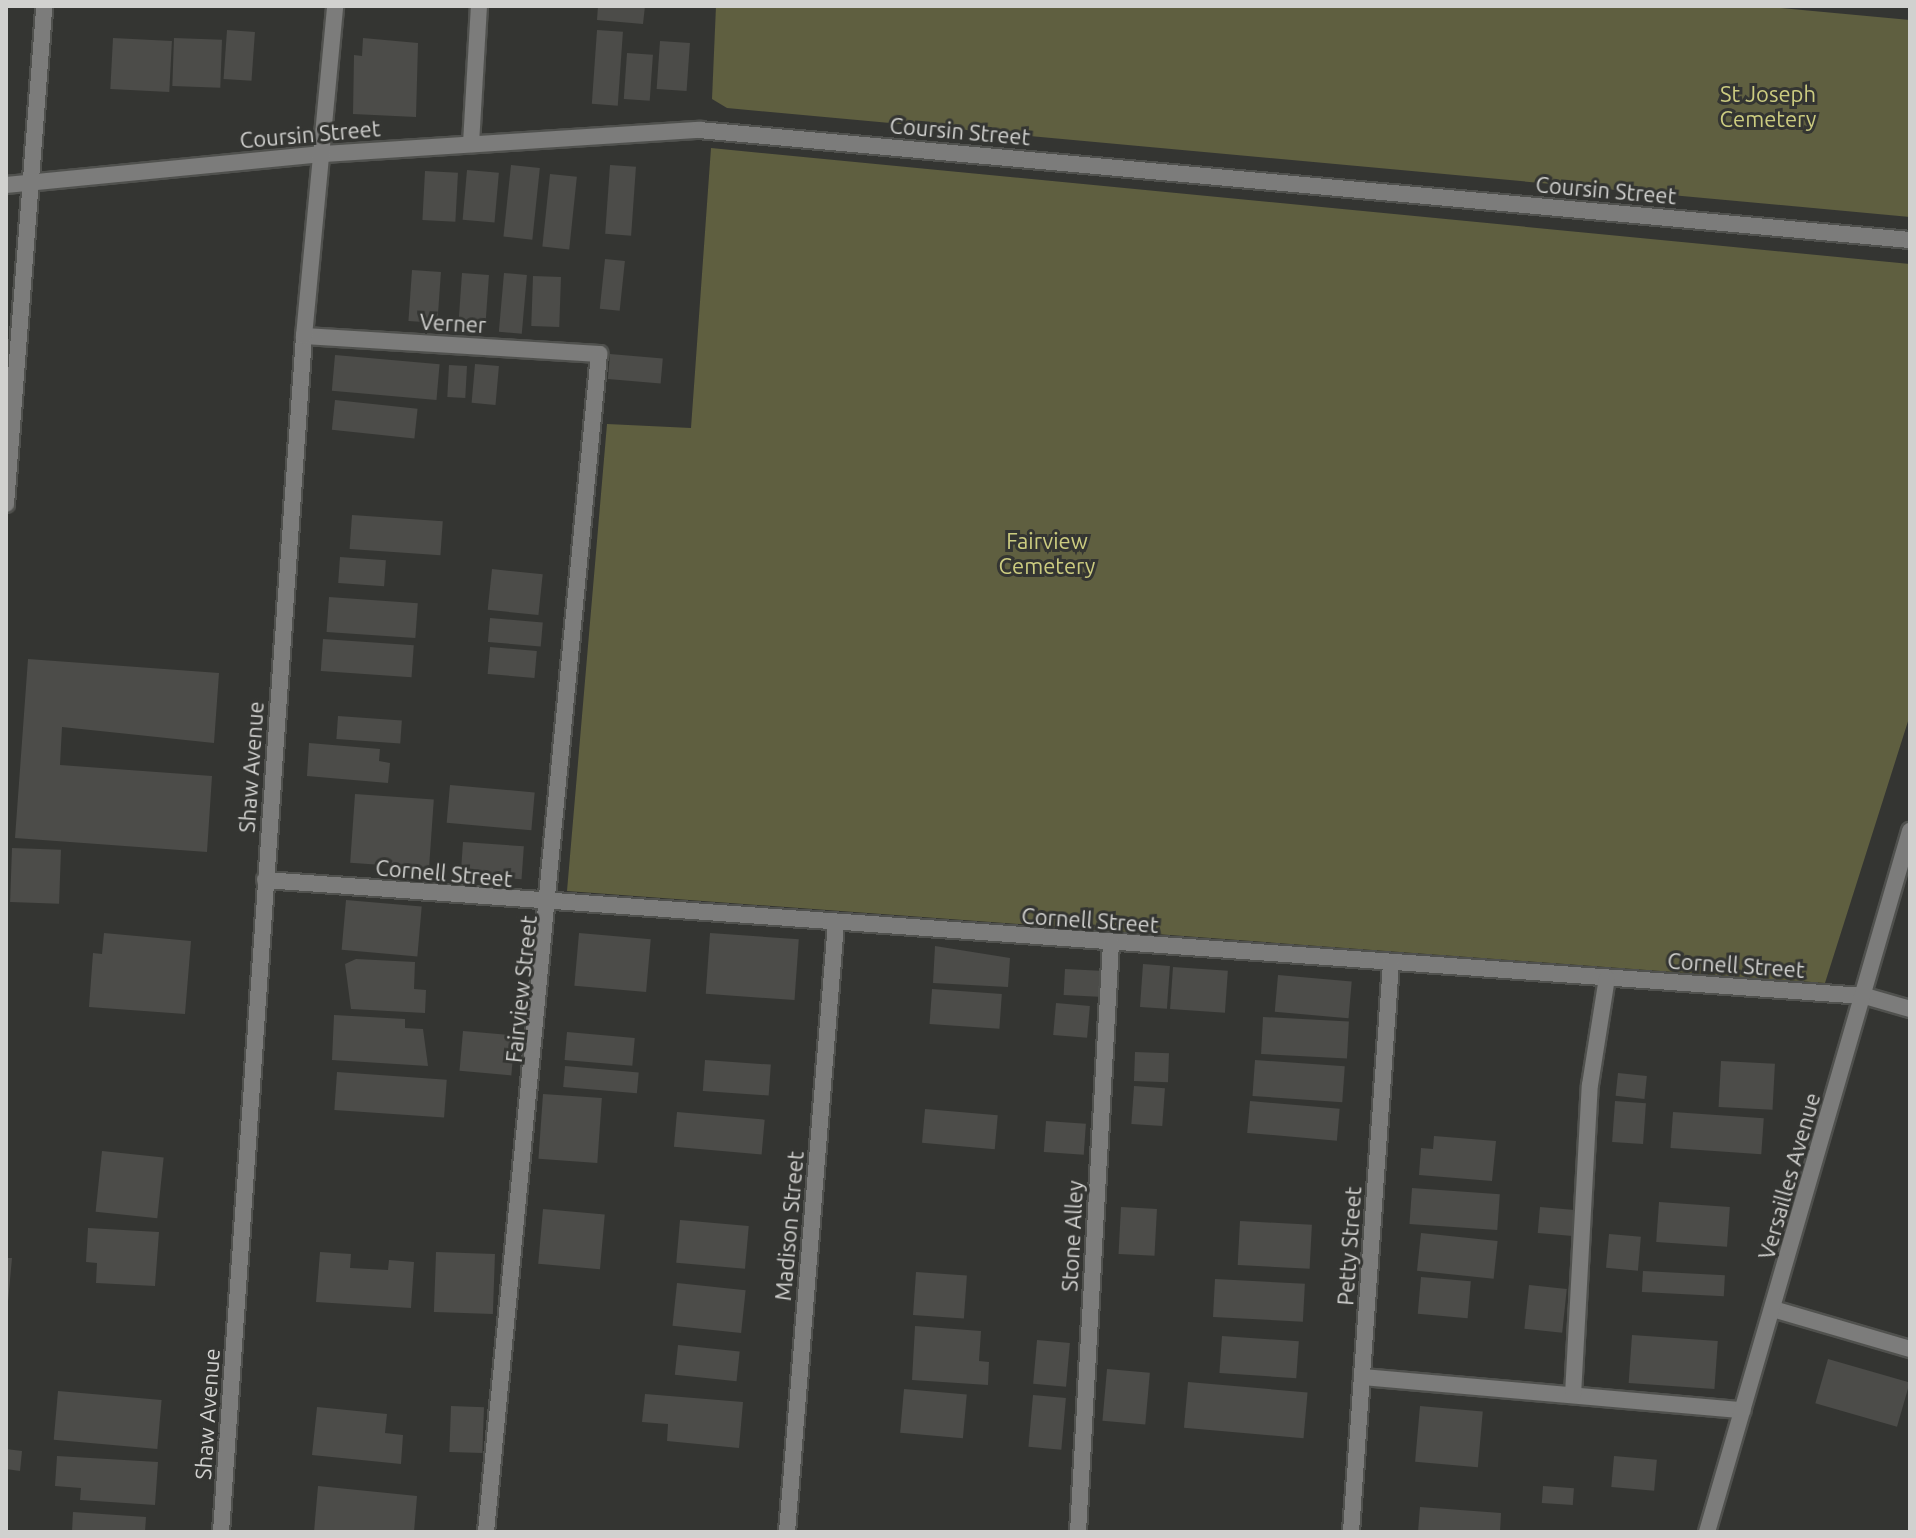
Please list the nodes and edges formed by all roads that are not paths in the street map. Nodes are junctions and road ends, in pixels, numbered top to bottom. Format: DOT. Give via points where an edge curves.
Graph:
graph roads {
  1 [pos="44,6"];
  2 [pos="335,6"];
  3 [pos="479,6"];
  4 [pos="471,144"];
  5 [pos="324,154"];
  6 [pos="32,183"];
  7 [pos="6,185"];
  8 [pos="1910,240"];
  9 [pos="304,336"];
  10 [pos="599,354"];
  11 [pos="6,504"];
  12 [pos="1910,831"];
  13 [pos="265,880"];
  14 [pos="552,904"];
  15 [pos="836,923"];
  16 [pos="1111,943"];
  17 [pos="1391,963"];
  18 [pos="1607,978"];
  19 [pos="1865,996"];
  20 [pos="1910,1009"];
  21 [pos="1773,1309"];
  22 [pos="1910,1349"];
  23 [pos="1362,1377"];
  24 [pos="1573,1395"];
  25 [pos="1743,1410"];
  26 [pos="221,1532"];
  27 [pos="486,1532"];
  28 [pos="787,1532"];
  29 [pos="1078,1532"];
  30 [pos="1351,1532"];
  31 [pos="1707,1532"];
  1 -- 6 [label="street"];
  2 -- 5 [label="street, Shaw Avenue"];
  3 -- 4 [label="street"];
  4 -- 5 [label="street, Coursin Street"];
  4 -- 8 [label="street, Coursin Street" via="699,130"];
  5 -- 6 [label="street, Coursin Street"];
  5 -- 9 [label="street, Shaw Avenue"];
  6 -- 7 [label="street, Coursin Street"];
  6 -- 11 [label="street"];
  9 -- 10 [label="street, Verner"];
  9 -- 13 [label="street, Shaw Avenue"];
  10 -- 14 [label="street, Fairview Street"];
  12 -- 19 [label="street, Versailles Avenue"];
  13 -- 14 [label="street, Cornell Street"];
  13 -- 26 [label="street, Shaw Avenue"];
  14 -- 15 [label="street, Cornell Street"];
  14 -- 27 [label="street, Fairview Street"];
  15 -- 16 [label="street, Cornell Street"];
  15 -- 28 [label="street, Madison Street"];
  16 -- 17 [label="street, Cornell Street"];
  16 -- 29 [label="street, Stone Alley"];
  17 -- 18 [label="street, Cornell Street"];
  17 -- 23 [label="street, Petty Street"];
  18 -- 19 [label="street, Cornell Street"];
  18 -- 24 [label="street" via="1590,1085"];
  19 -- 20 [label="street, Cornell Street"];
  19 -- 21 [label="street, Versailles Avenue"];
  21 -- 22 [label="street"];
  21 -- 25 [label="street, Versailles Avenue"];
  23 -- 24 [label="street"];
  23 -- 30 [label="street, Petty Street"];
  24 -- 25 [label="street"];
  25 -- 31 [label="street, Versailles Avenue"];
}
